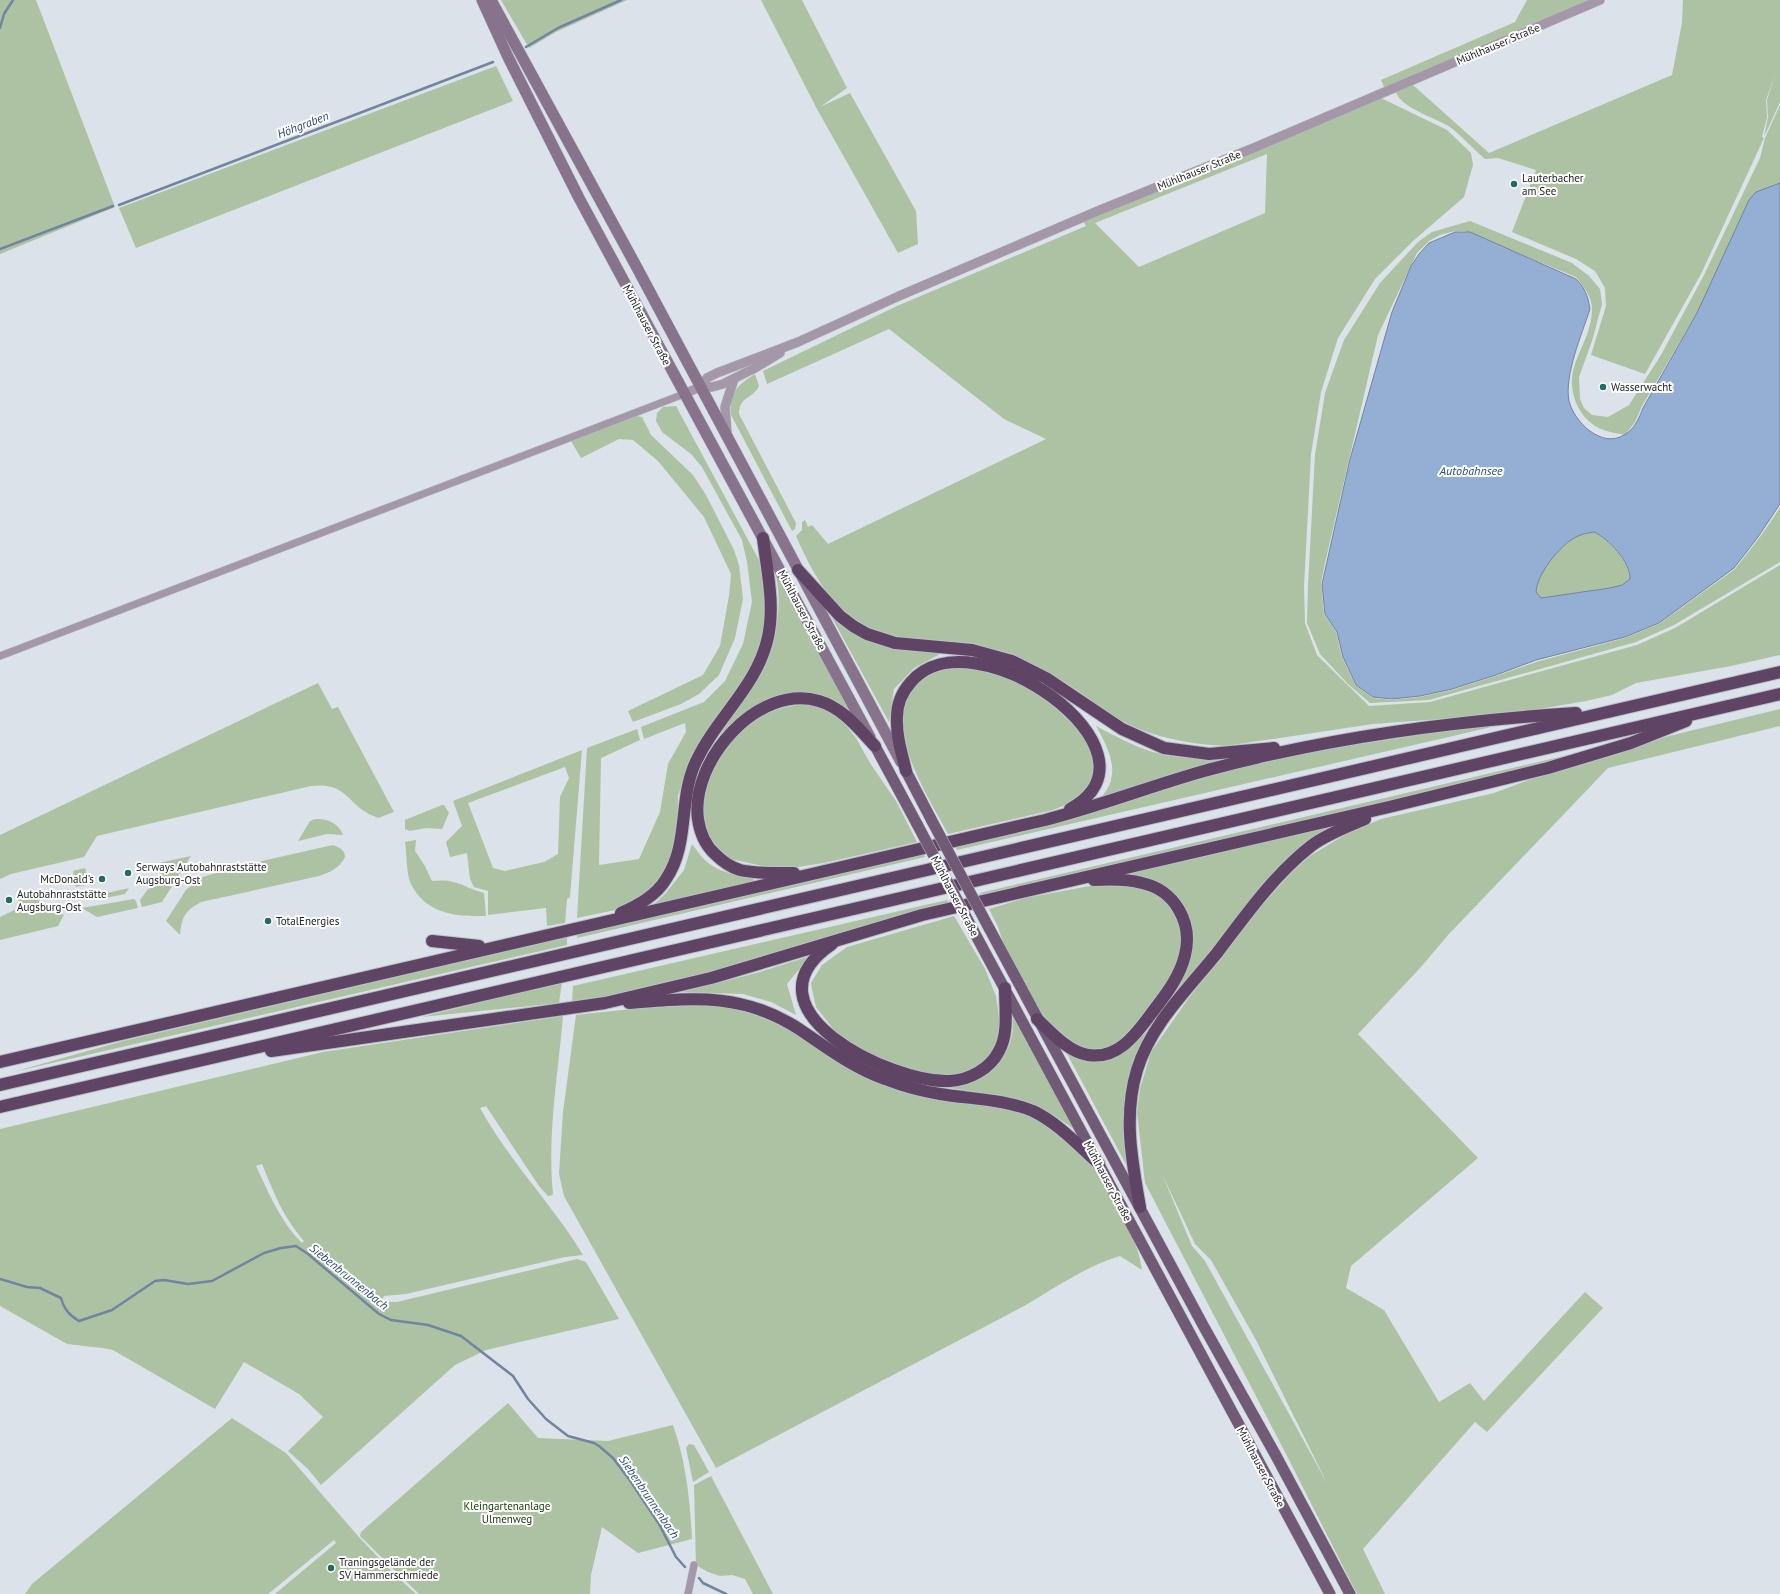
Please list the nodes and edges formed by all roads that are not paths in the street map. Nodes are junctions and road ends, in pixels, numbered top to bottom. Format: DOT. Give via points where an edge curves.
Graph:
graph roads {
  1 [pos="482,0"];
  2 [pos="491,0"];
  3 [pos="1600,0"];
  4 [pos="798,342"];
  5 [pos="734,379"];
  6 [pos="700,387"];
  7 [pos="684,394"];
  8 [pos="727,438"];
  9 [pos="763,538"];
  10 [pos="798,570"];
  11 [pos="0,656"];
  12 [pos="1780,672"];
  13 [pos="1780,694"];
  14 [pos="1709,710"];
  15 [pos="1612,711"];
  16 [pos="875,746"];
  17 [pos="1316,746"];
  18 [pos="906,771"];
  19 [pos="1390,807"];
  20 [pos="1045,820"];
  21 [pos="822,872"];
  22 [pos="1057,883"];
  23 [pos="592,924"];
  24 [pos="846,936"];
  25 [pos="432,941"];
  26 [pos="498,946"];
  27 [pos="1005,988"];
  28 [pos="606,1003"];
  29 [pos="1037,1019"];
  30 [pos="204,1060"];
  31 [pos="0,1062"];
  32 [pos="0,1085"];
  33 [pos="0,1107"];
  34 [pos="1099,1164"];
  35 [pos="1140,1207"];
  36 [pos="694,1565"];
  37 [pos="688,1594"];
  38 [pos="1330,1594"];
  39 [pos="1350,1594"];
  1 -- 7 [label="main road, Mühlhauser Straße" via="579,198"];
  2 -- 6 [label="main road, Mühlhauser Straße"];
  3 -- 4 [label="street, Mühlhauser Straße" via="1270,141 1100,210"];
  4 -- 5 [label="street, Mühlhauser Straße"];
  4 -- 6 [label="street, Mühlhauser Straße" via="717,373 707,378"];
  5 -- 6 [label="street, Mühlhauser Straße" via="712,387"];
  5 -- 8 [label="street" via="725,407"];
  6 -- 7 [label="street"];
  6 -- 8 [label="main road, Mühlhauser Straße"];
  7 -- 9 [label="main road, Mühlhauser Straße"];
  7 -- 11 [label="street"];
  8 -- 10 [label="main road, Mühlhauser Straße"];
  9 -- 16 [label="main road, Mühlhauser Straße"];
  9 -- 23 [label="highway" via="771,601 765,649 745,689 714,732 695,765 686,796 682,838 674,865 666,880 648,898 638,905"];
  10 -- 17 [label="highway" via="840,616 867,634 895,643 972,650 1012,661 1046,678 1122,729 1164,748 1208,754"];
  10 -- 18 [label="main road, Mühlhauser Straße"];
  12 -- 15 [label="highway"];
  13 -- 14 [label="highway"];
  14 -- 19 [label="highway" via="1667,730 1616,748 1548,768"];
  14 -- 30 [label="highway"];
  15 -- 17 [label="highway" via="1508,717"];
  15 -- 32 [label="highway"];
  16 -- 21 [label="highway" via="843,713 833,707 810,699 792,700 759,712 736,728 720,746 704,776 697,803 699,824 706,844 719,858 731,866 770,874"];
  16 -- 27 [label="main road, Mühlhauser Straße, bridge"];
  17 -- 20 [label="highway" via="1204,772 1082,811"];
  18 -- 20 [label="highway" via="899,743 897,712 904,690 916,676 932,666 951,661 978,663 1000,670 1025,680 1056,700 1094,740 1097,749 1101,770 1091,794 1072,809"];
  18 -- 29 [label="main road, Mühlhauser Straße, bridge"];
  19 -- 22 [label="highway"];
  19 -- 35 [label="highway" via="1312,845 1284,871 1250,908 1161,1022 1137,1070 1130,1110 1130,1143"];
  20 -- 21 [label="highway"];
  21 -- 23 [label="highway"];
  22 -- 24 [label="highway" via="922,914"];
  22 -- 29 [label="highway" via="1111,880 1134,881 1152,886 1168,895 1180,910 1187,930 1187,947 1182,966 1167,994 1139,1030 1116,1051 1101,1055 1080,1053"];
  23 -- 26 [label="highway"];
  24 -- 27 [label="highway" via="822,952 807,969 802,984 804,1005 811,1017 834,1039 888,1068 937,1081 951,1081 979,1072 992,1062 1000,1051 1005,1036"];
  24 -- 28 [label="highway" via="711,978"];
  25 -- 26 [label="highway"];
  26 -- 31 [label="highway"];
  27 -- 34 [label="main road, Mühlhauser Straße"];
  28 -- 30 [label="highway"];
  28 -- 34 [label="highway" via="694,999 749,1005 798,1028 853,1064 883,1079 938,1094 1002,1102 1033,1111 1058,1127"];
  29 -- 35 [label="main road, Mühlhauser Straße"];
  30 -- 33 [label="highway"];
  34 -- 38 [label="main road, Mühlhauser Straße"];
  35 -- 39 [label="main road, Mühlhauser Straße"];
  36 -- 37 [label="street"];
}
